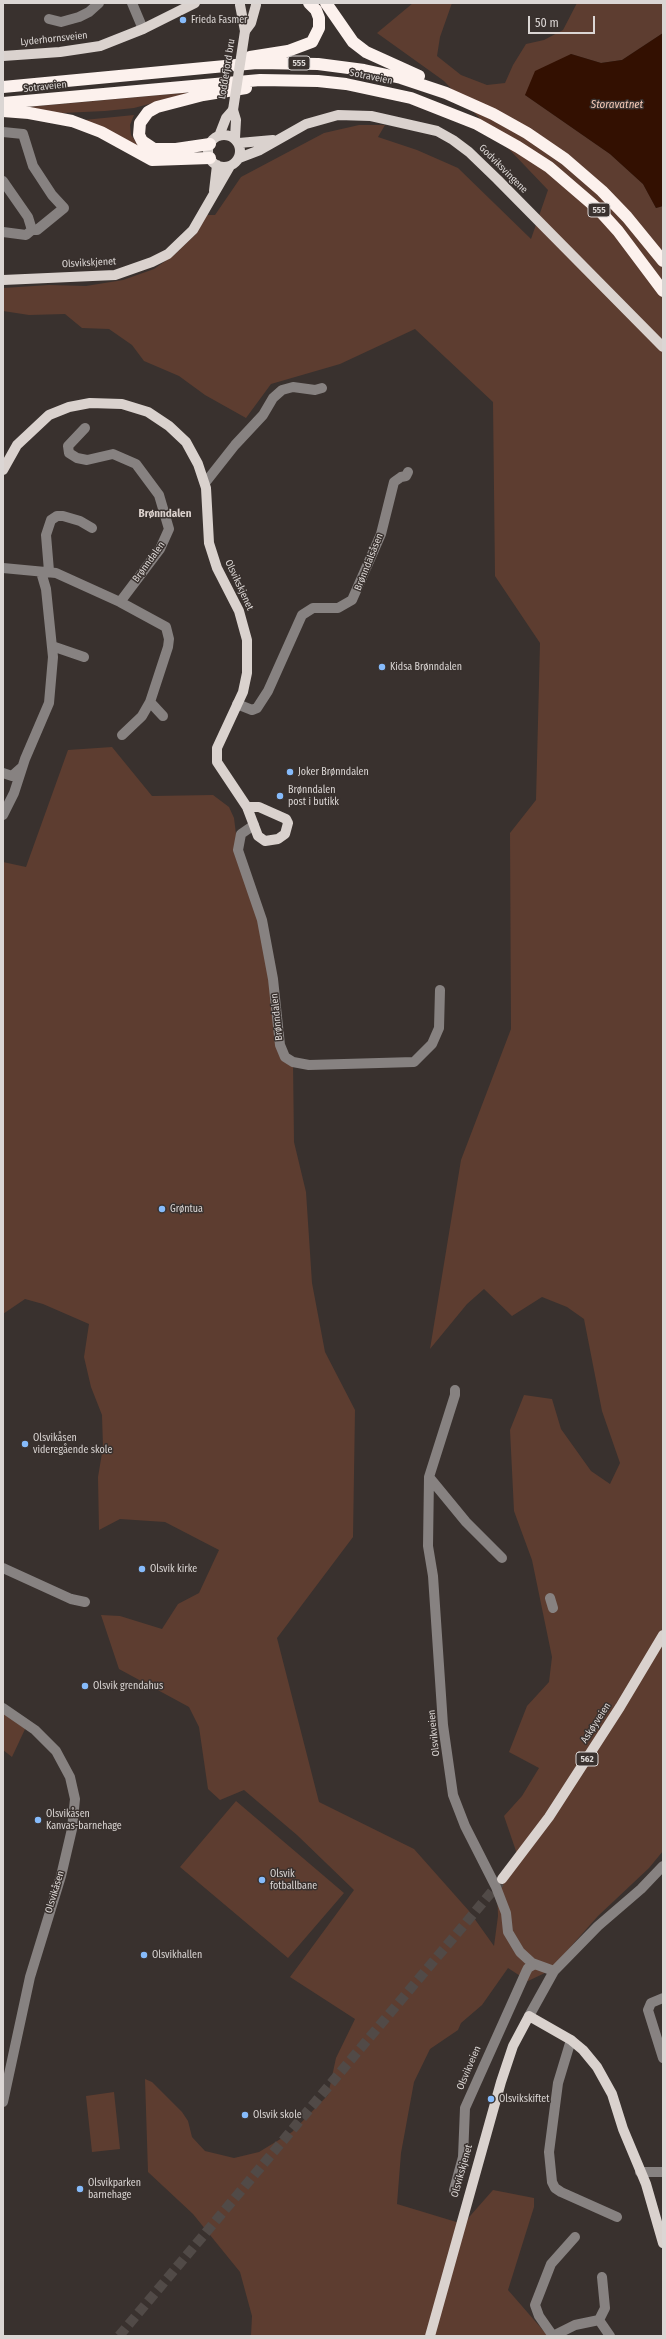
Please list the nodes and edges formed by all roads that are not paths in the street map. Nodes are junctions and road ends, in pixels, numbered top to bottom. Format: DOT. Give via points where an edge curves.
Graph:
graph roads {
  1 [pos="99,3"];
  2 [pos="132,3"];
  3 [pos="194,3"];
  4 [pos="309,3"];
  5 [pos="326,3"];
  6 [pos="238,4"];
  7 [pos="258,4"];
  8 [pos="49,19"];
  9 [pos="143,29"];
  10 [pos="245,31"];
  11 [pos="3,56"];
  12 [pos="117,76"];
  13 [pos="3,87"];
  14 [pos="366,87"];
  15 [pos="3,103"];
  16 [pos="476,106"];
  17 [pos="233,110"];
  18 [pos="3,111"];
  19 [pos="3,132"];
  20 [pos="279,139"];
  21 [pos="214,140"];
  22 [pos="236,140"];
  23 [pos="239,158"];
  24 [pos="213,161"];
  25 [pos="230,166"];
  26 [pos="3,180"];
  27 [pos="214,193"];
  28 [pos="32,230"];
  29 [pos="3,232"];
  30 [pos="663,261"];
  31 [pos="3,280"];
  32 [pos="663,291"];
  33 [pos="663,347"];
  34 [pos="322,388"];
  35 [pos="85,428"];
  36 [pos="3,470"];
  37 [pos="408,472"];
  38 [pos="205,483"];
  39 [pos="92,528"];
  40 [pos="3,568"];
  41 [pos="45,571"];
  42 [pos="120,602"];
  43 [pos="52,646"];
  44 [pos="84,657"];
  45 [pos="150,702"];
  46 [pos="237,704"];
  47 [pos="164,716"];
  48 [pos="122,735"];
  49 [pos="21,768"];
  50 [pos="3,773"];
  51 [pos="247,807"];
  52 [pos="3,815"];
  53 [pos="254,825"];
  54 [pos="440,990"];
  55 [pos="455,1390"];
  56 [pos="429,1477"];
  57 [pos="502,1558"];
  58 [pos="3,1568"];
  59 [pos="550,1598"];
  60 [pos="84,1602"];
  61 [pos="553,1608"];
  62 [pos="663,1635"];
  63 [pos="3,1708"];
  64 [pos="663,1866"];
  65 [pos="502,1879"];
  66 [pos="535,1964"];
  67 [pos="554,1971"];
  68 [pos="663,1998"];
  69 [pos="529,2016"];
  70 [pos="571,2040"];
  71 [pos="663,2058"];
  72 [pos="3,2102"];
  73 [pos="640,2172"];
  74 [pos="663,2172"];
  75 [pos="454,2190"];
  76 [pos="617,2216"];
  77 [pos="575,2237"];
  78 [pos="663,2243"];
  79 [pos="602,2277"];
  80 [pos="599,2320"];
  81 [pos="430,2336"];
  82 [pos="553,2336"];
  83 [pos="610,2336"];
  1 -- 8 [label="street" via="79,17 61,22"];
  2 -- 9 [label="street"];
  3 -- 9 [label="main road, Lyderhornsveien"];
  4 -- 12 [label="highway, 555" via="317,14 319,28 312,42 300,48 240,59 125,70"];
  5 -- 16 [label="highway, 555" via="353,42 366,52 408,72 461,92"];
  6 -- 7 [label="main road" via="248,7"];
  6 -- 10 [label="main road"];
  7 -- 10 [label="main road"];
  9 -- 11 [label="main road, Lyderhornsveien" via="87,48"];
  10 -- 17 [label="main road, Loddefjord bru, bridge"];
  12 -- 13 [label="highway, Sotraveien / 555"];
  12 -- 16 [label="highway, Sotraveien / 555" via="257,64 318,64 401,78"];
  14 -- 15 [label="highway, Sotraveien / 555" via="318,81 260,80"];
  14 -- 21 [label="highway, 555" via="353,91 321,87 256,87 203,95 157,107 148,112 140,123 139,135 142,141 154,149 176,149"];
  14 -- 32 [label="highway, Sotraveien / 555" via="411,98 458,116 494,132 549,167 599,210"];
  16 -- 30 [label="highway, Sotraveien / 555" via="527,133 572,164 627,217"];
  17 -- 21 [label="main road"];
  17 -- 22 [label="main road"];
  18 -- 24 [label="highway" via="72,121 101,132 152,160"];
  19 -- 28 [label="street" via="23,134 33,166 64,208 37,230"];
  20 -- 22 [label="main road, Godviksvingene" via="258,143"];
  20 -- 23 [label="main road, Godviksvingene"];
  20 -- 33 [label="main road, Godviksvingene" via="319,119 357,114 437,131 453,140 497,179"];
  21 -- 22 [label="main road" via="230,135"];
  21 -- 24 [label="main road"];
  22 -- 23 [label="main road"];
  23 -- 25 [label="main road"];
  24 -- 25 [label="main road"];
  24 -- 27 [label="main road, Olsvikskjenet"];
  25 -- 27 [label="main road, Olsvikskjenet"];
  26 -- 28 [label="street" via="28,217"];
  27 -- 31 [label="main road, Olsvikskjenet" via="193,230 168,254 135,270 115,275"];
  28 -- 29 [label="street" via="26,235"];
  34 -- 38 [label="street" via="315,390 293,387 282,390 273,398 264,415 235,445"];
  35 -- 42 [label="street, Brønndalen" via="68,446 69,453 87,460 113,454 136,464 149,478 159,495 170,529 160,549"];
  36 -- 38 [label="main road, Olsvikskjenet" via="17,445 49,416 69,406 90,403 122,404 148,412 180,435 198,464"];
  37 -- 46 [label="street, Brønndalsåsen" via="406,476 394,482 376,547 352,600 338,608 313,608 302,615 258,708 252,710"];
  38 -- 46 [label="main road, Olsvikskjenet" via="209,542 247,640 246,673 243,692"];
  39 -- 41 [label="street" via="63,516 51,520 46,536"];
  40 -- 41 [label="street"];
  41 -- 42 [label="street"];
  41 -- 43 [label="street"];
  42 -- 45 [label="street" via="162,623 168,631 168,647"];
  43 -- 44 [label="street"];
  43 -- 49 [label="street" via="49,703"];
  45 -- 47 [label="street"];
  45 -- 48 [label="street" via="142,716"];
  46 -- 51 [label="main road, Olsvikskjenet" via="222,734 216,755 222,771"];
  49 -- 50 [label="street" via="12,776"];
  49 -- 52 [label="street" via="14,793"];
  51 -- 53 [label="main road, Olsvikskjenet"];
  51 -- 53 [label="main road, Olsvikskjenet" via="259,807 279,815 288,823 285,834 278,839 265,841 258,836"];
  53 -- 54 [label="street, Brønndalen" via="241,834 238,850 262,920 273,979 280,1045 285,1057 293,1062 309,1065 414,1062 432,1044 440,1028"];
  55 -- 56 [label="street, Olsvikveien"];
  56 -- 57 [label="street" via="466,1522"];
  56 -- 66 [label="street, Olsvikveien" via="428,1546 453,1795 465,1826 496,1887 506,1913 508,1932 520,1952"];
  58 -- 60 [label="street" via="71,1599"];
  59 -- 61 [label="street"];
  62 -- 65 [label="main road, Askøyveien / 562" via="549,1817"];
  63 -- 72 [label="street, Olsvikåsen" via="35,1730 56,1751 70,1777 76,1799 61,1876 30,1977"];
  64 -- 67 [label="street"];
  66 -- 67 [label="street, Olsvikveien"];
  66 -- 75 [label="street, Olsvikveien" via="526,1972 465,2108 463,2157"];
  67 -- 69 [label="street"];
  68 -- 71 [label="street" via="651,2003 648,2010"];
  69 -- 70 [label="main road"];
  69 -- 81 [label="main road, Olsvikskjenet" via="513,2046 501,2082"];
  70 -- 73 [label="main road" via="597,2067 609,2087"];
  70 -- 76 [label="street" via="558,2083 549,2162 552,2182 561,2192"];
  73 -- 74 [label="street"];
  73 -- 78 [label="main road" via="652,2200"];
  77 -- 82 [label="street" via="551,2264 536,2305 539,2316"];
  79 -- 80 [label="street" via="605,2308"];
  80 -- 82 [label="street" via="575,2325"];
  80 -- 83 [label="street"];
}
